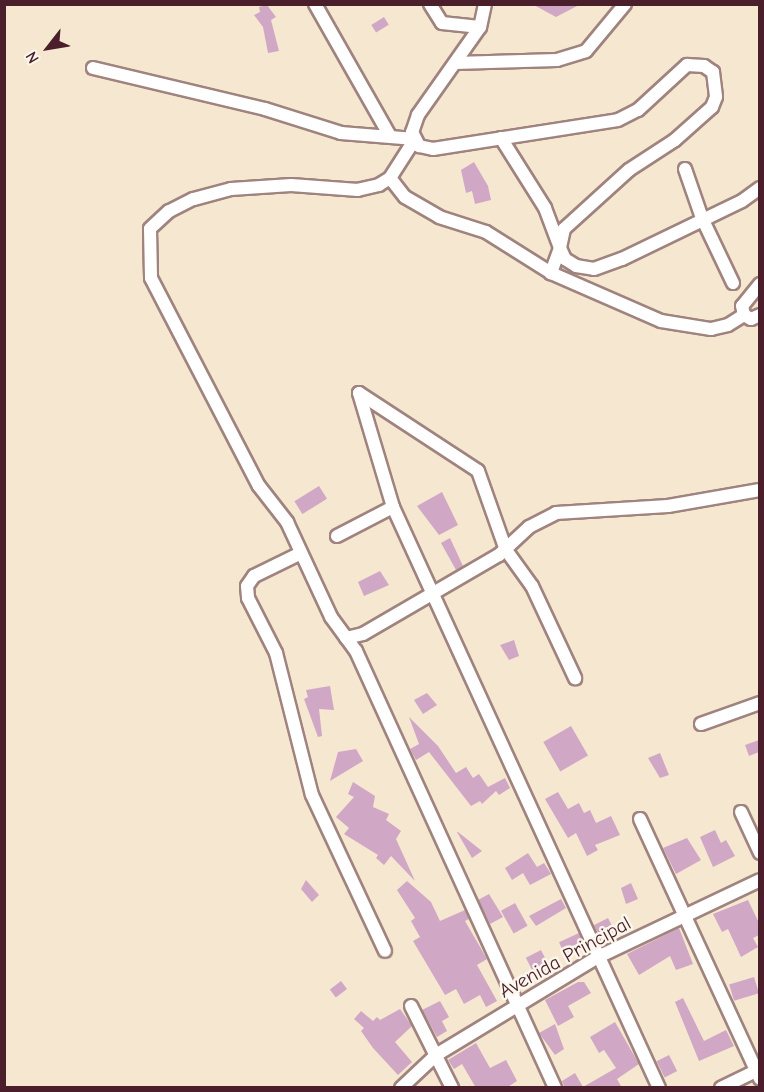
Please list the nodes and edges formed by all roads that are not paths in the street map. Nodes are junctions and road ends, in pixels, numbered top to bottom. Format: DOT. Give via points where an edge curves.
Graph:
graph roads {
  1 [pos="315,4"];
  2 [pos="430,4"];
  3 [pos="485,4"];
  4 [pos="625,4"];
  5 [pos="480,27"];
  6 [pos="455,63"];
  7 [pos="93,68"];
  8 [pos="390,136"];
  9 [pos="501,138"];
  10 [pos="415,139"];
  11 [pos="685,169"];
  12 [pos="390,177"];
  13 [pos="759,188"];
  14 [pos="702,218"];
  15 [pos="560,248"];
  16 [pos="551,273"];
  17 [pos="733,283"];
  18 [pos="759,284"];
  19 [pos="744,315"];
  20 [pos="759,315"];
  21 [pos="759,490"];
  22 [pos="393,507"];
  23 [pos="337,536"];
  24 [pos="506,550"];
  25 [pos="299,554"];
  26 [pos="432,592"];
  27 [pos="346,638"];
  28 [pos="574,678"];
  29 [pos="759,703"];
  30 [pos="701,724"];
  31 [pos="741,812"];
  32 [pos="640,819"];
  33 [pos="759,852"];
  34 [pos="759,880"];
  35 [pos="684,916"];
  36 [pos="385,951"];
  37 [pos="598,957"];
  38 [pos="518,1005"];
  39 [pos="411,1006"];
  40 [pos="436,1055"];
  41 [pos="758,1073"];
  42 [pos="401,1088"];
  43 [pos="452,1088"];
  44 [pos="555,1088"];
  45 [pos="659,1088"];
  46 [pos="721,1088"];
  1 -- 8 [label="street"];
  2 -- 5 [label="street" via="442,23"];
  3 -- 5 [label="street"];
  4 -- 6 [label="street" via="586,51 557,60"];
  5 -- 6 [label="street"];
  6 -- 10 [label="street" via="418,115 412,132"];
  7 -- 8 [label="street" via="265,109 341,133"];
  8 -- 10 [label="street"];
  9 -- 10 [label="street" via="433,149 419,146"];
  9 -- 15 [label="street" via="544,208"];
  9 -- 15 [label="street" via="618,120 638,110 687,65 704,66 713,72 716,97 712,107 675,140 629,170 564,229"];
  10 -- 12 [label="street"];
  11 -- 14 [label="street"];
  12 -- 16 [label="street" via="405,197 439,217 486,232"];
  12 -- 25 [label="street" via="379,185 358,190 291,185 231,189 193,199 169,211 150,229 152,278 165,310 259,486 288,522"];
  13 -- 14 [label="street" via="742,201"];
  14 -- 15 [label="street" via="652,245 594,268 565,260"];
  14 -- 17 [label="street"];
  15 -- 16 [label="street"];
  16 -- 19 [label="street" via="683,327 719,327"];
  18 -- 19 [label="street" via="742,306"];
  19 -- 20 [label="street" via="751,319"];
  21 -- 24 [label="street" via="668,506 555,513 529,527"];
  22 -- 23 [label="street"];
  22 -- 24 [label="street" via="358,393 478,471"];
  22 -- 26 [label="street"];
  24 -- 26 [label="street"];
  24 -- 28 [label="street" via="532,586"];
  25 -- 27 [label="street"];
  25 -- 36 [label="street" via="254,576 247,586 249,598 276,653 312,795"];
  26 -- 27 [label="street" via="363,634"];
  26 -- 37 [label="street"];
  27 -- 38 [label="street"];
  29 -- 30 [label="street"];
  31 -- 33 [label="street"];
  32 -- 35 [label="street"];
  34 -- 35 [label="street, Avenida Principal"];
  35 -- 37 [label="street, Avenida Principal"];
  35 -- 41 [label="street"];
  37 -- 38 [label="street, Avenida Principal"];
  37 -- 45 [label="street"];
  38 -- 40 [label="street, Avenida Principal"];
  38 -- 44 [label="street"];
  39 -- 40 [label="street"];
  40 -- 42 [label="street, Avenida Principal"];
  40 -- 43 [label="street"];
  41 -- 46 [label="street"];
}
